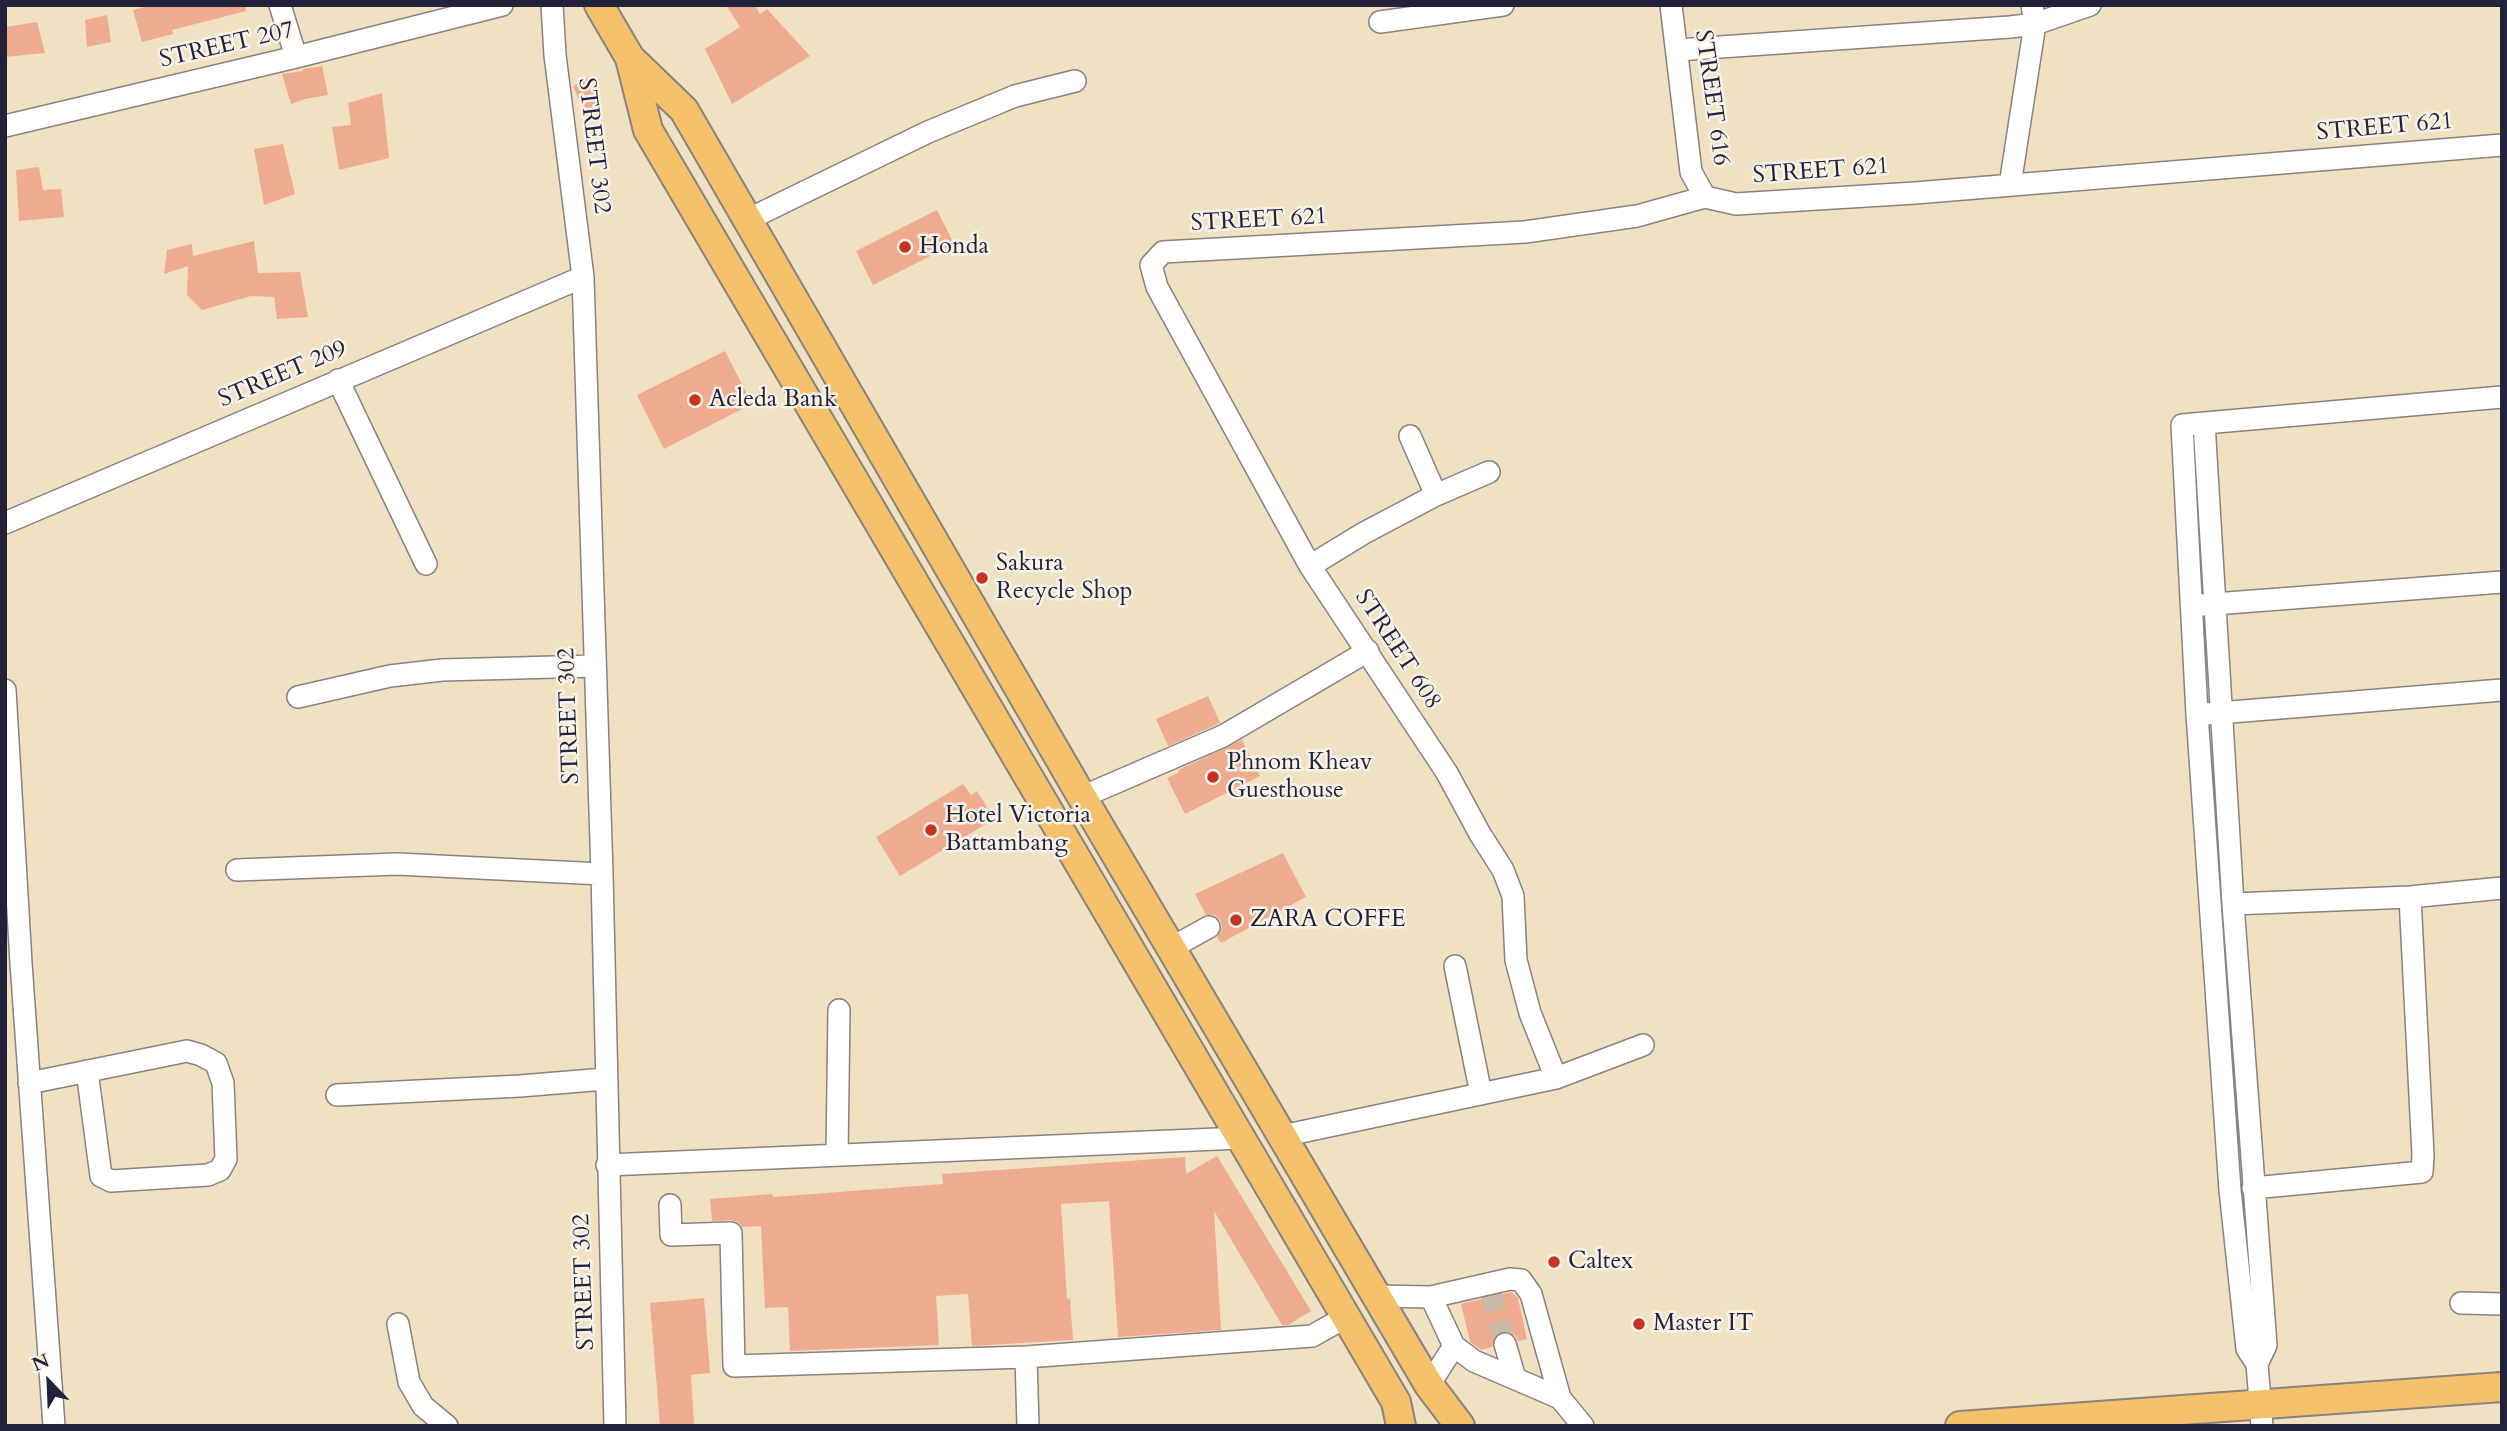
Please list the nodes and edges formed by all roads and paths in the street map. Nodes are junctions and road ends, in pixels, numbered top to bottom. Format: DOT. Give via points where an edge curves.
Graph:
graph roads {
  1 [pos="281,5"];
  2 [pos="502,5"];
  3 [pos="552,5"];
  4 [pos="1503,5"];
  5 [pos="1671,5"];
  6 [pos="2090,5"];
  7 [pos="606,8"];
  8 [pos="2033,15"];
  9 [pos="1380,22"];
  10 [pos="1676,50"];
  11 [pos="296,57"];
  12 [pos="630,58"];
  13 [pos="1075,81"];
  14 [pos="5,126"];
  15 [pos="2502,145"];
  16 [pos="2010,185"];
  17 [pos="1705,197"];
  18 [pos="747,220"];
  19 [pos="1152,265"];
  20 [pos="583,277"];
  21 [pos="338,380"];
  22 [pos="2502,397"];
  23 [pos="2204,423"];
  24 [pos="1410,436"];
  25 [pos="1489,472"];
  26 [pos="1436,495"];
  27 [pos="5,523"];
  28 [pos="426,564"];
  29 [pos="1310,566"];
  30 [pos="2502,582"];
  31 [pos="2215,604"];
  32 [pos="2192,606"];
  33 [pos="1368,651"];
  34 [pos="594,666"];
  35 [pos="5,690"];
  36 [pos="2502,690"];
  37 [pos="298,696"];
  38 [pos="2220,713"];
  39 [pos="2197,714"];
  40 [pos="1083,797"];
  41 [pos="237,870"];
  42 [pos="602,874"];
  43 [pos="2502,888"];
  44 [pos="2410,897"];
  45 [pos="2233,904"];
  46 [pos="1209,927"];
  47 [pos="1171,948"];
  48 [pos="13,966"];
  49 [pos="1455,966"];
  50 [pos="839,1010"];
  51 [pos="1643,1045"];
  52 [pos="87,1071"];
  53 [pos="1556,1078"];
  54 [pos="605,1079"];
  55 [pos="29,1083"];
  56 [pos="1480,1094"];
  57 [pos="337,1095"];
  58 [pos="1282,1136"];
  59 [pos="1241,1138"];
  60 [pos="837,1155"];
  61 [pos="607,1165"];
  62 [pos="2253,1188"];
  63 [pos="670,1205"];
  64 [pos="1377,1296"];
  65 [pos="1431,1297"];
  66 [pos="2461,1303"];
  67 [pos="2502,1304"];
  68 [pos="1346,1317"];
  69 [pos="398,1324"];
  70 [pos="1505,1344"];
  71 [pos="1454,1346"];
  72 [pos="1026,1357"];
  73 [pos="2258,1364"];
  74 [pos="1515,1378"];
  75 [pos="1429,1385"];
  76 [pos="2502,1387"];
  77 [pos="1560,1398"];
  78 [pos="2262,1415"];
  79 [pos="54,1426"];
  80 [pos="447,1426"];
  81 [pos="615,1426"];
  82 [pos="1028,1426"];
  83 [pos="1401,1426"];
  84 [pos="1460,1426"];
  85 [pos="1583,1426"];
  86 [pos="1960,1426"];
  1 -- 11 [label="street"];
  2 -- 11 [label="street, STREET 207"];
  3 -- 20 [label="street, STREET 302"];
  4 -- 9 [label="street"];
  5 -- 10 [label="street, STREET 616"];
  6 -- 8 [label="street"];
  7 -- 12 [label="main road"];
  8 -- 10 [label="street"];
  8 -- 16 [label="street"];
  10 -- 17 [label="street, STREET 616" via="1691,172"];
  11 -- 14 [label="street, STREET 207"];
  12 -- 18 [label="main road" via="684,110"];
  12 -- 59 [label="main road" via="648,130"];
  13 -- 18 [label="street" via="1015,96 928,132"];
  15 -- 16 [label="street, STREET 621"];
  16 -- 17 [label="street, STREET 621" via="1736,204"];
  17 -- 19 [label="street, STREET 621" via="1637,216 1525,232 1163,253"];
  18 -- 40 [label="main road"];
  19 -- 29 [label="street, STREET 608" via="1157,287"];
  20 -- 21 [label="street, STREET 209"];
  20 -- 34 [label="street, STREET 302"];
  21 -- 27 [label="street, STREET 209"];
  21 -- 28 [label="street"];
  22 -- 23 [label="street"];
  23 -- 31 [label="street"];
  23 -- 32 [label="street" via="2182,425"];
  24 -- 26 [label="street"];
  25 -- 26 [label="street"];
  26 -- 29 [label="street"];
  29 -- 33 [label="street, STREET 608"];
  30 -- 31 [label="street"];
  31 -- 32 [label="street"];
  31 -- 38 [label="street"];
  32 -- 39 [label="street"];
  33 -- 40 [label="street" via="1223,736"];
  33 -- 53 [label="street, STREET 608" via="1503,870 1513,896 1516,960 1530,1013"];
  34 -- 37 [label="street" via="442,670"];
  34 -- 42 [label="street, STREET 302"];
  35 -- 48 [label="street"];
  36 -- 38 [label="street"];
  38 -- 39 [label="street"];
  38 -- 45 [label="street"];
  39 -- 73 [label="street" via="2232,1203 2247,1349"];
  40 -- 47 [label="main road"];
  41 -- 42 [label="street" via="397,864"];
  42 -- 54 [label="street, STREET 302"];
  43 -- 44 [label="street"];
  44 -- 45 [label="street"];
  44 -- 62 [label="street" via="2422,1172"];
  45 -- 62 [label="street"];
  46 -- 47 [label="street"];
  47 -- 58 [label="main road"];
  48 -- 55 [label="street"];
  49 -- 56 [label="street"];
  50 -- 60 [label="street"];
  51 -- 53 [label="street"];
  52 -- 52 [label="street" via="187,1051 216,1063 224,1096 226,1159 220,1170 208,1175 111,1181 101,1175"];
  52 -- 55 [label="street"];
  53 -- 56 [label="street"];
  54 -- 57 [label="street"];
  54 -- 61 [label="street, STREET 302"];
  55 -- 79 [label="street"];
  56 -- 58 [label="street"];
  58 -- 64 [label="main road"];
  59 -- 60 [label="street"];
  59 -- 68 [label="main road"];
  60 -- 61 [label="street"];
  61 -- 81 [label="street, STREET 302"];
  62 -- 73 [label="street" via="2266,1345"];
  63 -- 72 [label="street" via="671,1235 731,1233 734,1366"];
  64 -- 65 [label="street"];
  64 -- 75 [label="main road"];
  65 -- 71 [label="street"];
  65 -- 77 [label="street" via="1521,1280 1531,1294"];
  66 -- 67 [label="street"];
  68 -- 72 [label="street" via="1312,1336"];
  68 -- 83 [label="main road" via="1396,1402"];
  69 -- 80 [label="street" via="409,1382 423,1406"];
  70 -- 74 [label="street"];
  71 -- 74 [label="street" via="1474,1361"];
  71 -- 75 [label="street"];
  72 -- 82 [label="street"];
  73 -- 78 [label="street"];
  74 -- 77 [label="street"];
  75 -- 84 [label="main road"];
  76 -- 78 [label="main road"];
  77 -- 85 [label="street"];
  78 -- 86 [label="main road"];
}
